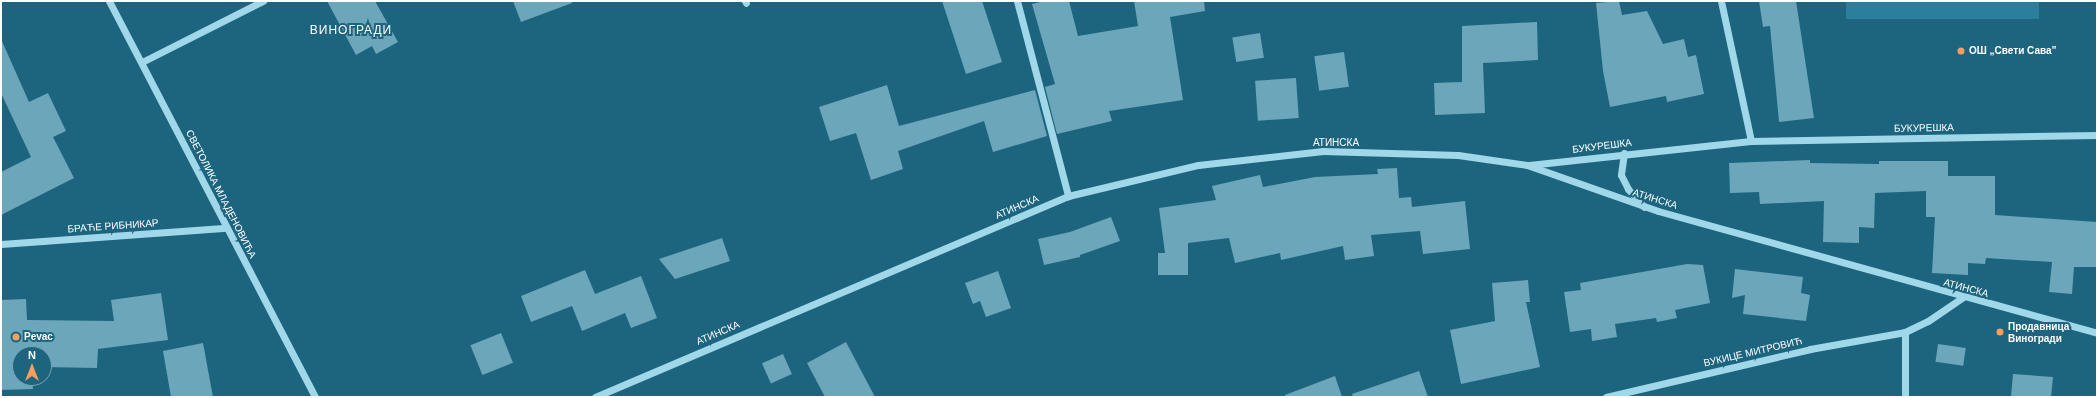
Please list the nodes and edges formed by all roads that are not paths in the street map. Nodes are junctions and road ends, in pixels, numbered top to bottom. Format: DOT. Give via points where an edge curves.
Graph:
graph roads {
  1 [pos="108,1"];
  2 [pos="263,1"];
  3 [pos="1017,1"];
  4 [pos="1721,1"];
  5 [pos="142,62"];
  6 [pos="2097,135"];
  7 [pos="1752,141"];
  8 [pos="1624,153"];
  9 [pos="1527,165"];
  10 [pos="1068,196"];
  11 [pos="1644,208"];
  12 [pos="226,228"];
  13 [pos="1,244"];
  14 [pos="1963,297"];
  15 [pos="1905,332"];
  16 [pos="2097,334"];
  17 [pos="315,397"];
  18 [pos="596,397"];
  19 [pos="1606,397"];
  20 [pos="1905,397"];
  1 -- 5 [label="street, СВЕТОЛИКА МЛАДЕНОВИЋА"];
  2 -- 5 [label="street"];
  3 -- 10 [label="street"];
  4 -- 7 [label="street"];
  5 -- 12 [label="street, СВЕТОЛИКА МЛАДЕНОВИЋА"];
  6 -- 7 [label="street, БУКУРЕШКА"];
  7 -- 8 [label="street, БУКУРЕШКА"];
  8 -- 9 [label="street, БУКУРЕШКА"];
  8 -- 11 [label="street" via="1621,175 1628,189"];
  9 -- 10 [label="street, АТИНСКА" via="1458,155 1323,151 1198,165"];
  9 -- 11 [label="street, АТИНСКА"];
  10 -- 18 [label="street, АТИНСКА"];
  11 -- 14 [label="street, АТИНСКА"];
  12 -- 13 [label="street, БРАЋЕ РИБНИКАР"];
  12 -- 17 [label="street, СВЕТОЛИКА МЛАДЕНОВИЋА"];
  14 -- 15 [label="street, ВУКИЦЕ МИТРОВИЋ" via="1928,321"];
  14 -- 16 [label="street, АТИНСКА"];
  15 -- 19 [label="street, ВУКИЦЕ МИТРОВИЋ" via="1810,349"];
  15 -- 20 [label="street"];
}
